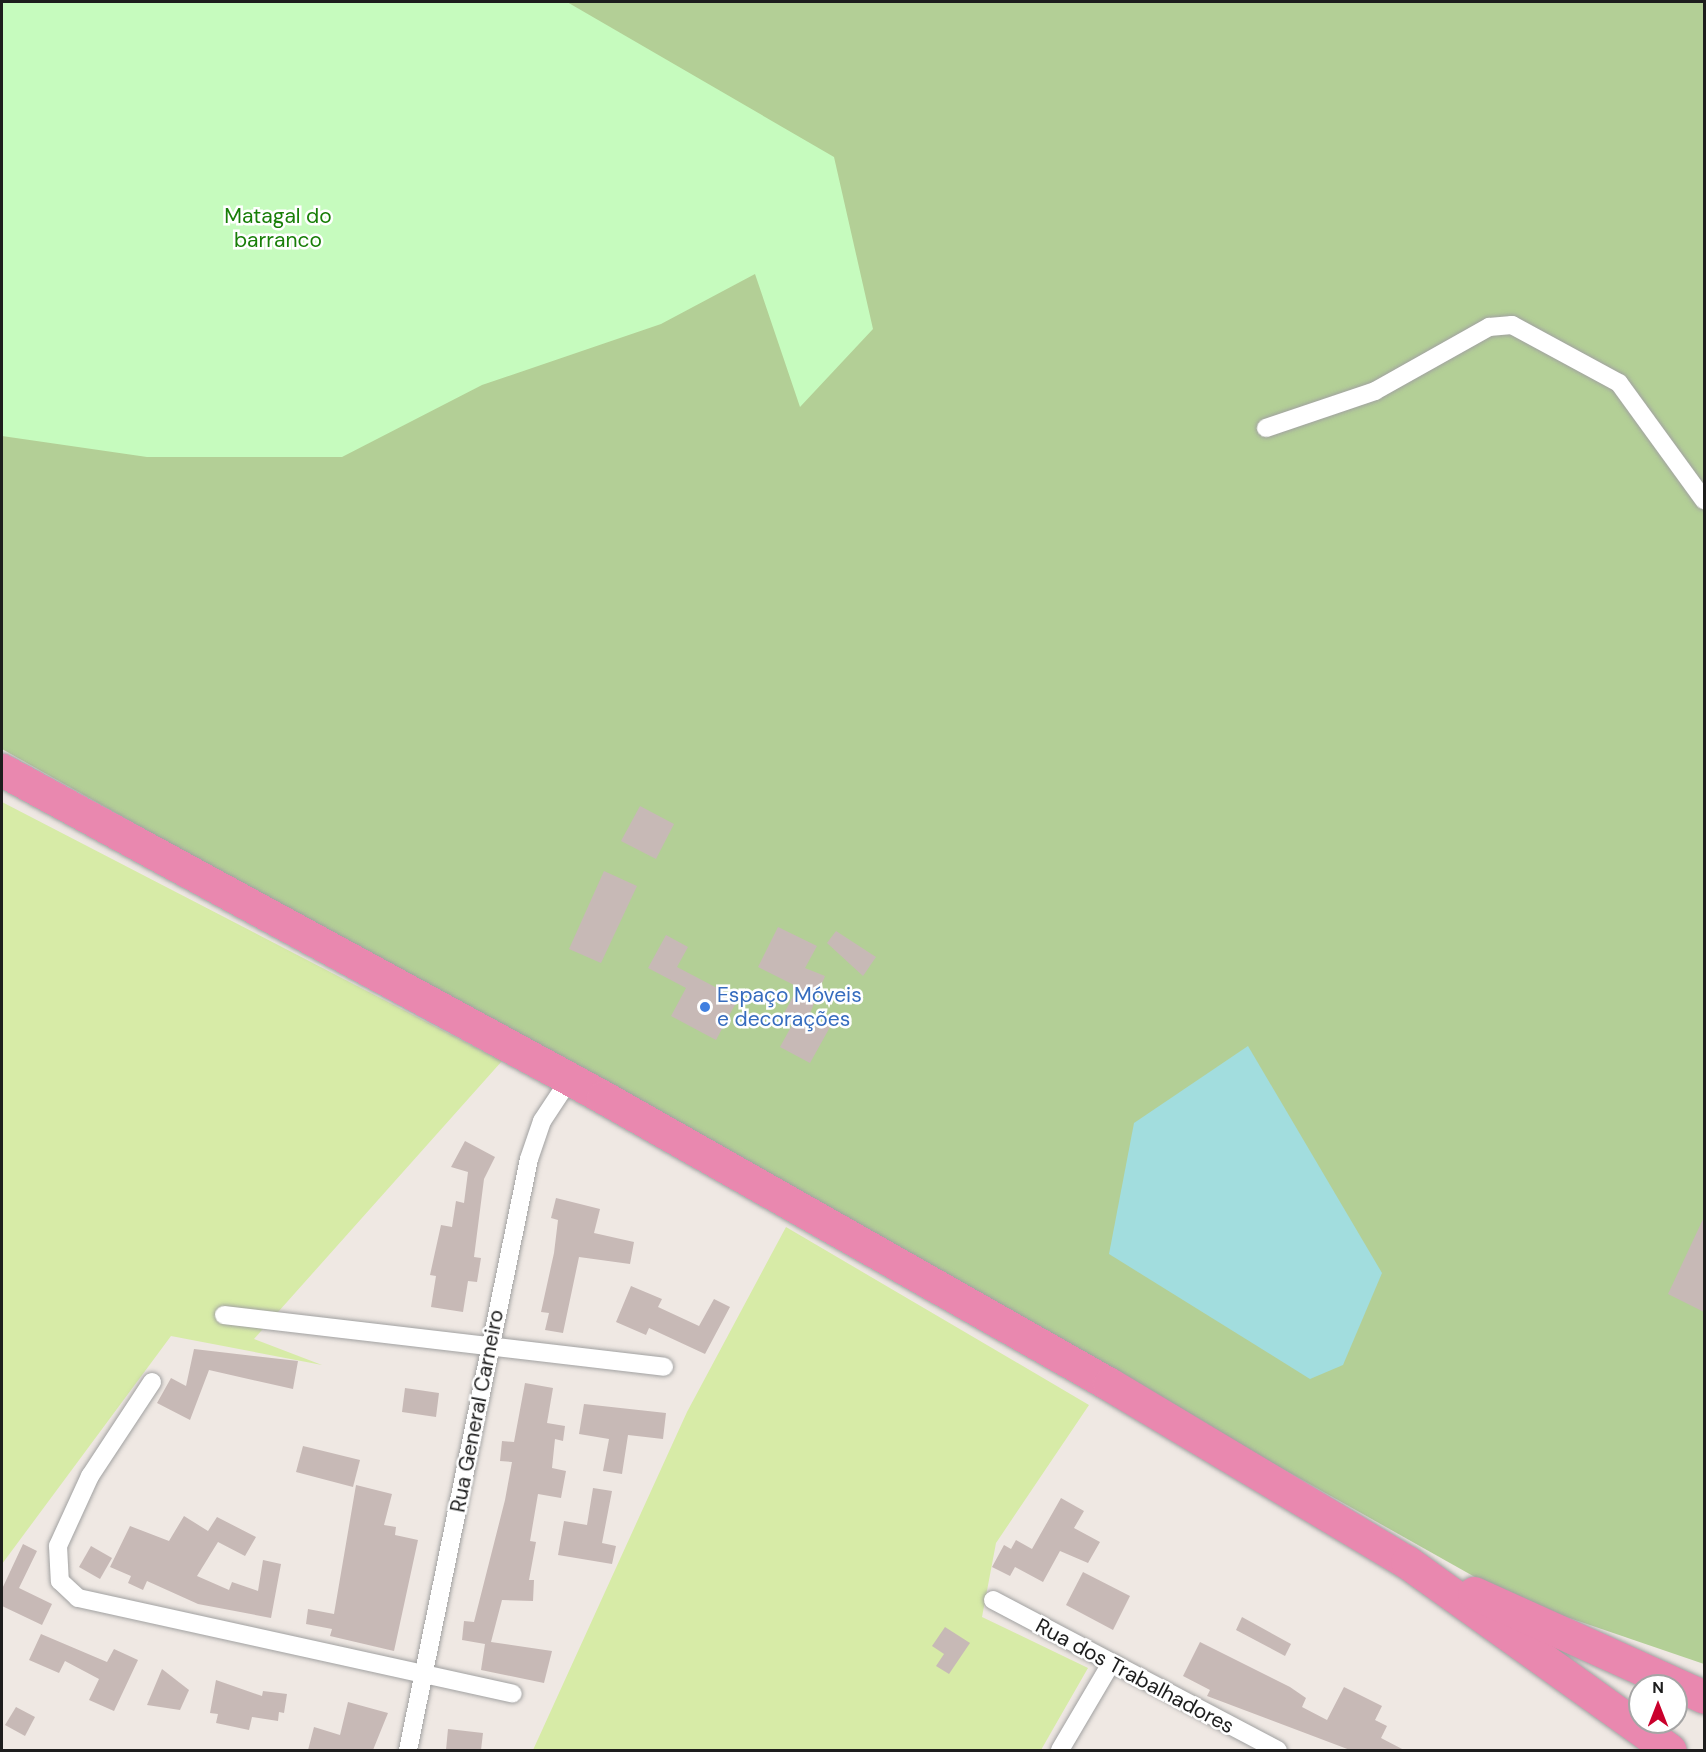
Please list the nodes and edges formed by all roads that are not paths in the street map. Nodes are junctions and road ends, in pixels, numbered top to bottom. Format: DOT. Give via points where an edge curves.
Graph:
graph roads {
  1 [pos="1266,428"];
  2 [pos="1704,500"];
  3 [pos="2,770"];
  4 [pos="568,1080"];
  5 [pos="224,1315"];
  6 [pos="490,1343"];
  7 [pos="664,1366"];
  8 [pos="152,1382"];
  9 [pos="1407,1563"];
  10 [pos="993,1600"];
  11 [pos="1110,1665"];
  12 [pos="425,1677"];
  13 [pos="513,1694"];
  14 [pos="1704,1697"];
  15 [pos="408,1750"];
  16 [pos="1060,1750"];
  17 [pos="1278,1750"];
  18 [pos="1670,1750"];
  1 -- 2 [label="street" via="1375,391 1489,327 1512,325 1619,383"];
  3 -- 4 [label="highway"];
  4 -- 6 [label="street, Rua General Carneiro" via="542,1121 528,1159"];
  4 -- 9 [label="highway" via="1078,1367"];
  5 -- 6 [label="street"];
  6 -- 7 [label="street"];
  6 -- 12 [label="street, Rua General Carneiro"];
  8 -- 12 [label="street" via="90,1476 58,1546 60,1581 78,1598 121,1610"];
  9 -- 14 [label="highway"];
  9 -- 18 [label="highway"];
  10 -- 11 [label="street, Rua dos Trabalhadores"];
  11 -- 16 [label="street"];
  11 -- 17 [label="street, Rua dos Trabalhadores"];
  12 -- 13 [label="street"];
  12 -- 15 [label="street, Rua General Carneiro"];
}
